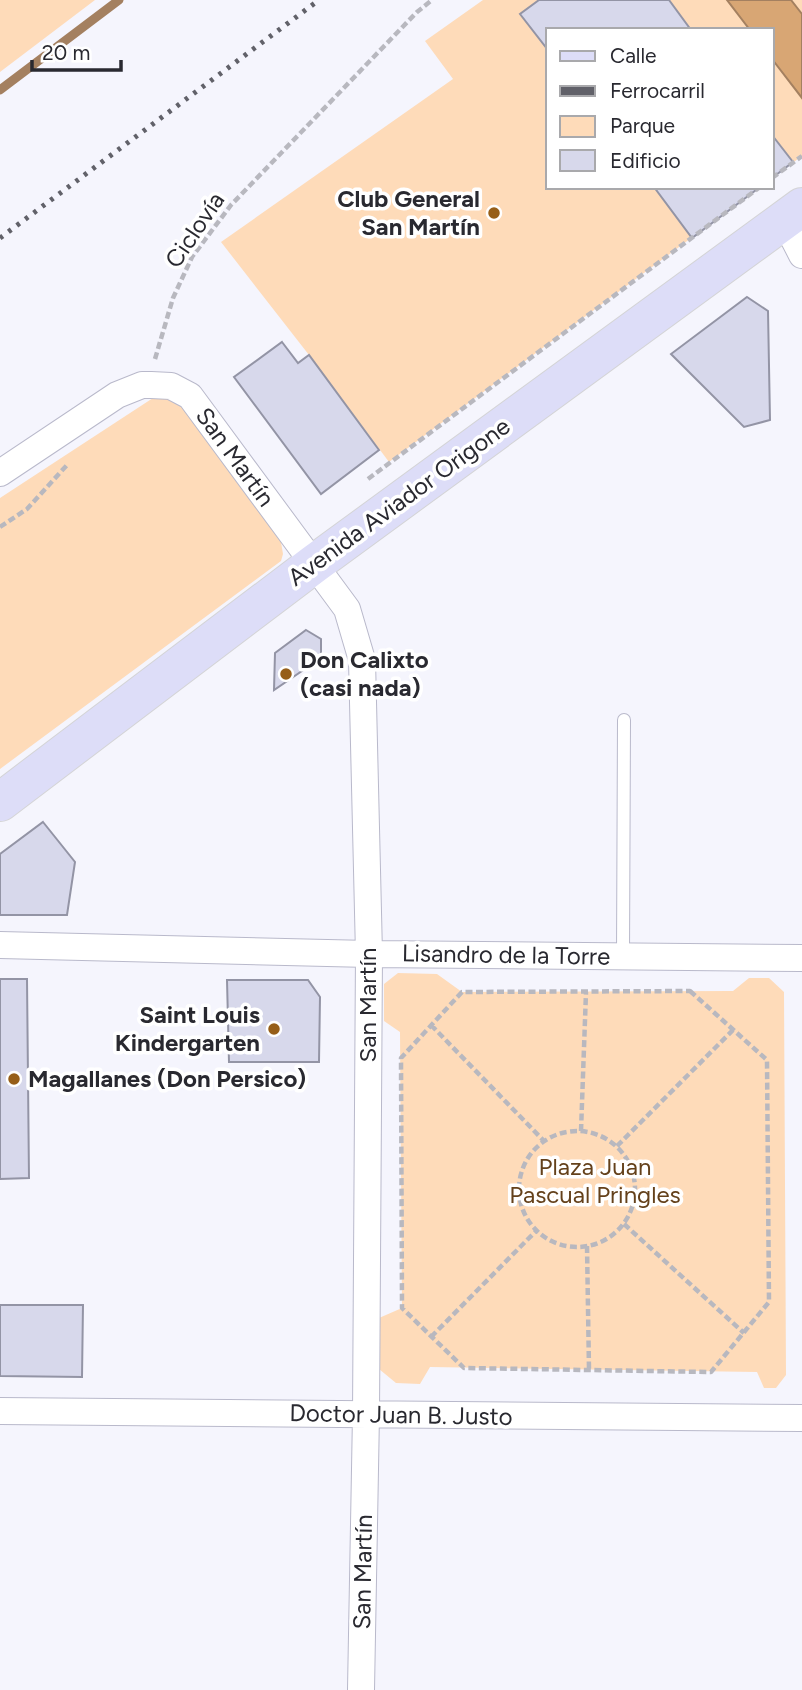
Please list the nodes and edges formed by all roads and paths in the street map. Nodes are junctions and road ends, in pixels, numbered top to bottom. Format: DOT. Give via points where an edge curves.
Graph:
graph roads {
  1 [pos="432,0"];
  2 [pos="802,156"];
  3 [pos="774,177"];
  4 [pos="757,189"];
  5 [pos="793,213"];
  6 [pos="802,255"];
  7 [pos="161,386"];
  8 [pos="70,462"];
  9 [pos="0,473"];
  10 [pos="367,479"];
  11 [pos="0,527"];
  12 [pos="314,564"];
  13 [pos="624,720"];
  14 [pos="0,802"];
  15 [pos="0,945"];
  16 [pos="369,954"];
  17 [pos="623,956"];
  18 [pos="802,958"];
  19 [pos="586,992"];
  20 [pos="431,1025"];
  21 [pos="733,1030"];
  22 [pos="581,1131"];
  23 [pos="544,1141"];
  24 [pos="617,1146"];
  25 [pos="624,1224"];
  26 [pos="537,1231"];
  27 [pos="587,1246"];
  28 [pos="744,1333"];
  29 [pos="431,1337"];
  30 [pos="590,1370"];
  31 [pos="0,1411"];
  32 [pos="366,1415"];
  33 [pos="802,1418"];
  34 [pos="361,1690"];
  1 -- 7 [label="path, Ciclovía" via="231,205 192,257 157,351"];
  2 -- 3 [label="path"];
  4 -- 10 [label="path"];
  5 -- 6 [label="street"];
  5 -- 12 [label="main road, Avenida Aviador Origone"];
  7 -- 9 [label="street" via="142,385 117,395"];
  7 -- 12 [label="street, San Martín" via="190,396"];
  8 -- 11 [label="path" via="27,509"];
  12 -- 14 [label="main road, Avenida Aviador Origone"];
  12 -- 16 [label="street, San Martín" via="347,609 362,660"];
  13 -- 17 [label="lane"];
  15 -- 16 [label="street, Lisandro de la Torre"];
  16 -- 17 [label="street, Lisandro de la Torre"];
  16 -- 32 [label="street, San Martín"];
  17 -- 18 [label="street, Lisandro de la Torre"];
  19 -- 20 [label="path" via="461,992"];
  19 -- 21 [label="path" via="690,991"];
  19 -- 22 [label="path"];
  20 -- 23 [label="path"];
  20 -- 29 [label="path" via="401,1058 402,1308"];
  21 -- 24 [label="path"];
  21 -- 28 [label="path" via="767,1060 769,1302"];
  22 -- 23 [label="path"];
  22 -- 24 [label="path" via="600,1135"];
  23 -- 26 [label="path" via="530,1154 518,1190 522,1209"];
  24 -- 25 [label="path" via="636,1180 635,1199"];
  25 -- 27 [label="path" via="617,1233"];
  25 -- 28 [label="path"];
  26 -- 27 [label="path" via="563,1246"];
  26 -- 29 [label="path"];
  27 -- 30 [label="path"];
  28 -- 30 [label="path" via="711,1371"];
  29 -- 30 [label="path" via="464,1368"];
  31 -- 32 [label="street, Doctor Juan B. Justo"];
  32 -- 33 [label="street, Doctor Juan B. Justo"];
  32 -- 34 [label="street, San Martín"];
}
